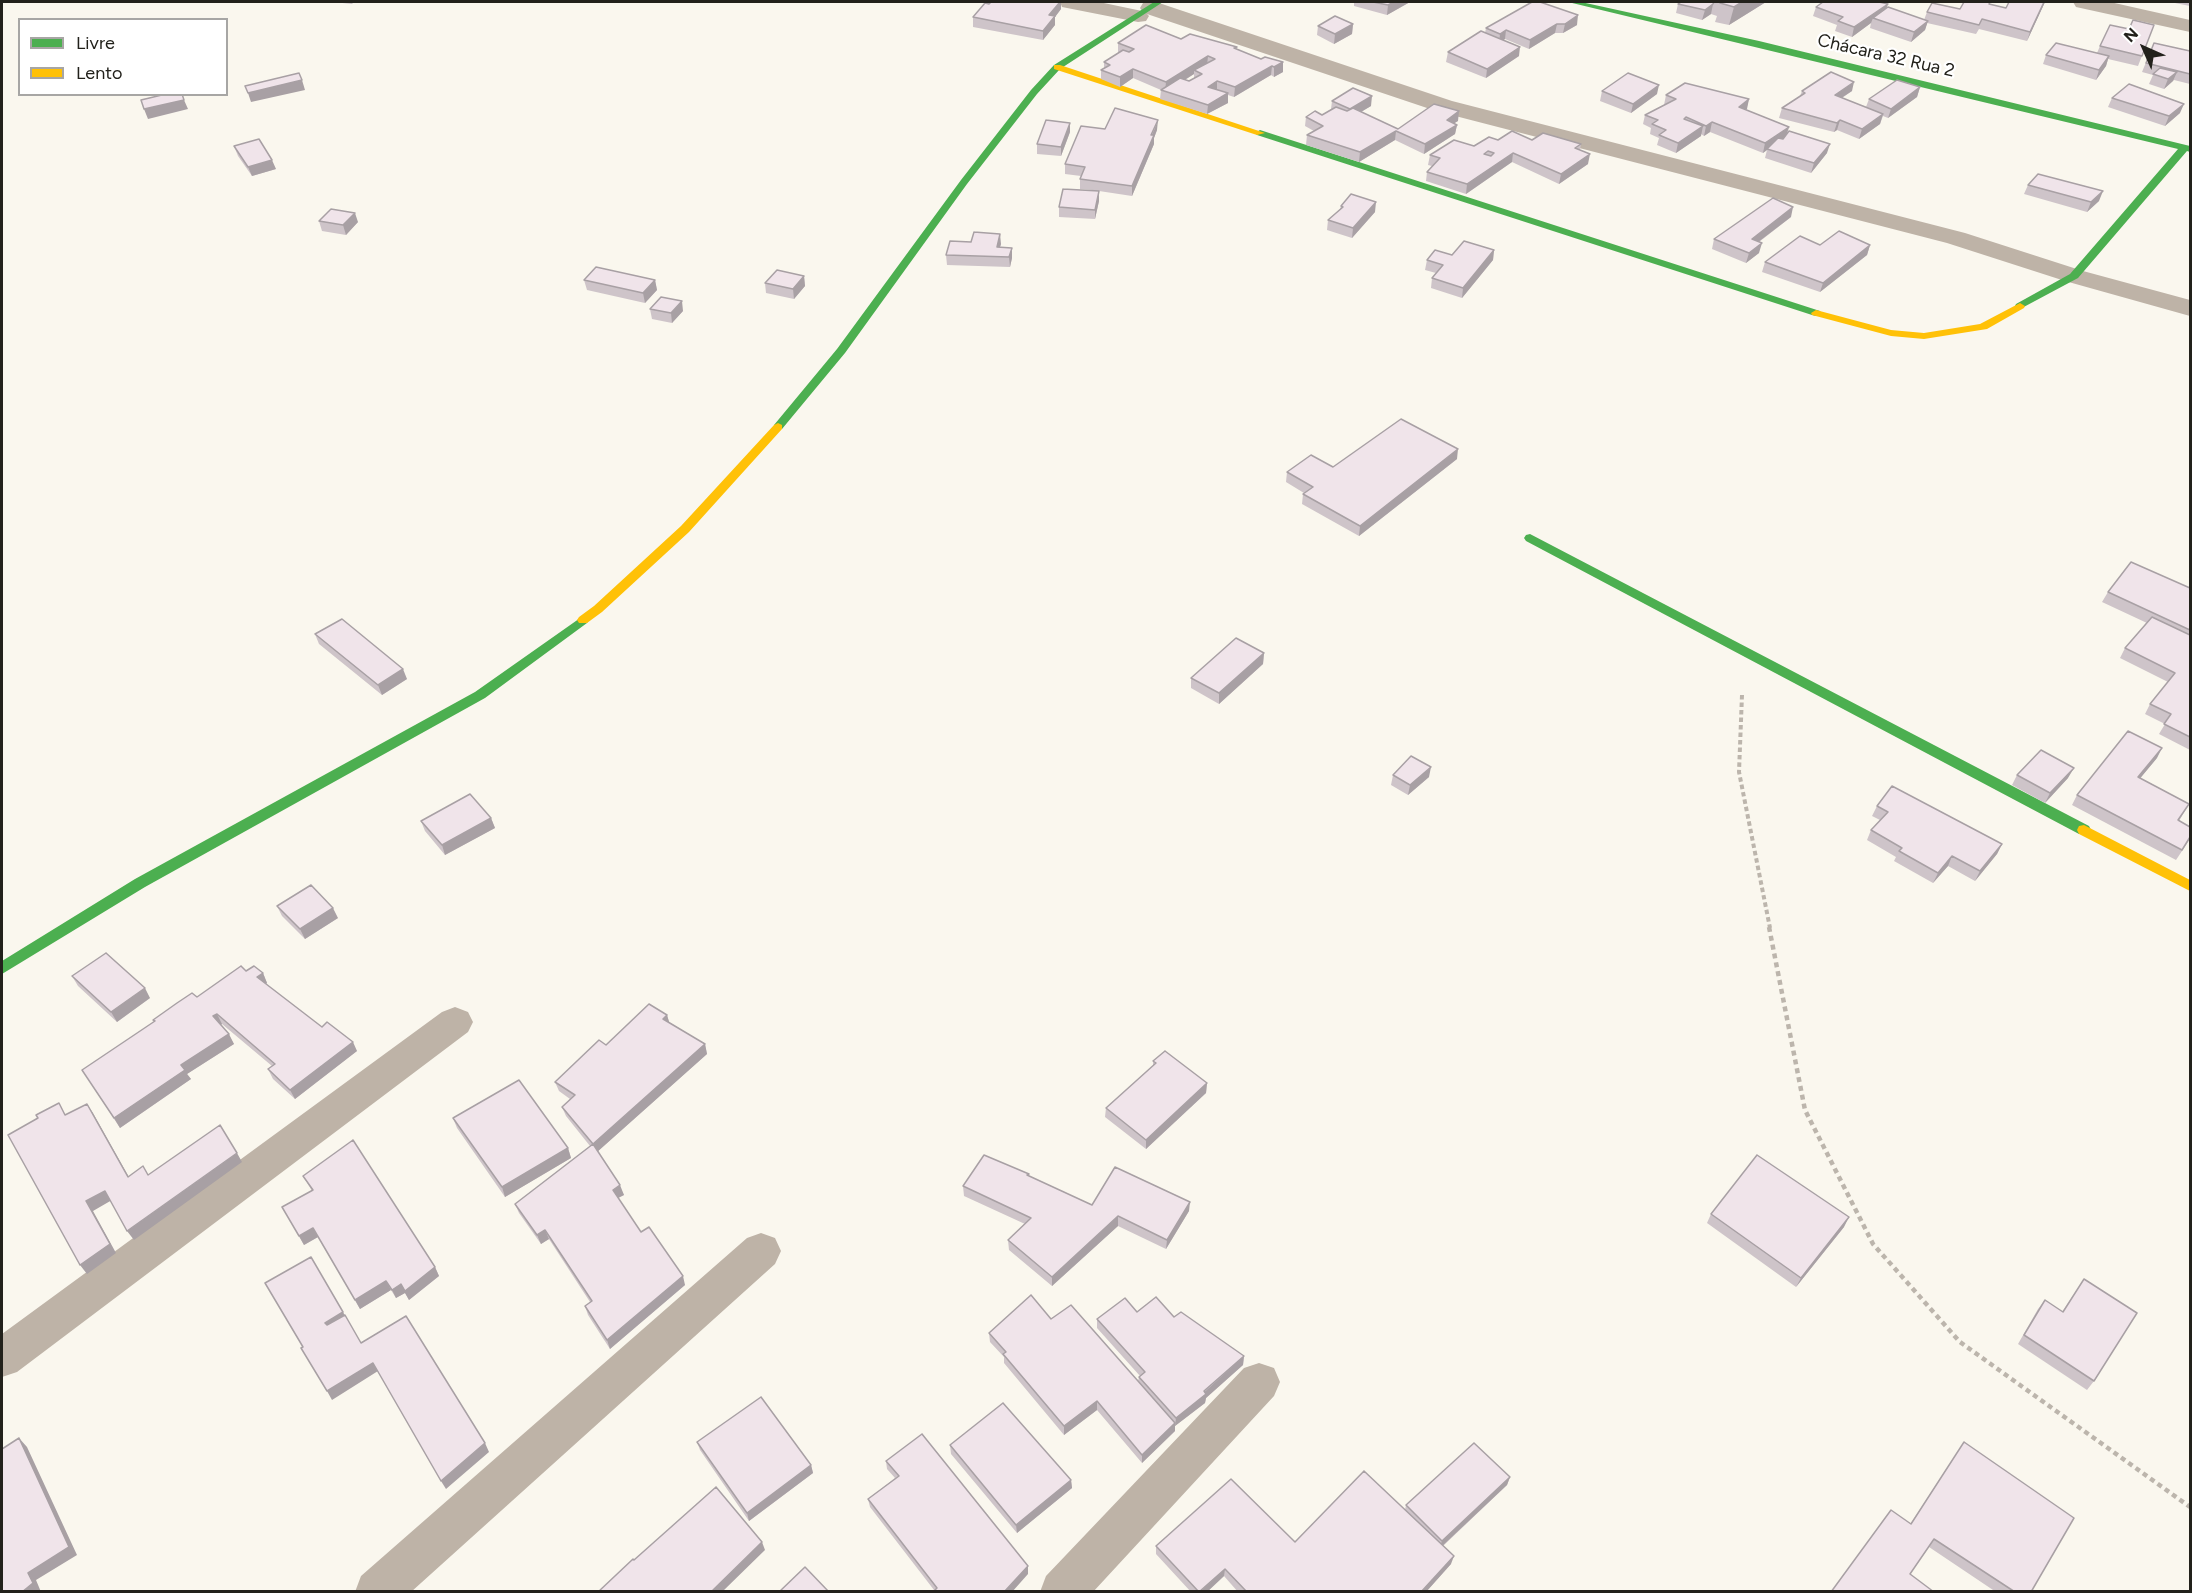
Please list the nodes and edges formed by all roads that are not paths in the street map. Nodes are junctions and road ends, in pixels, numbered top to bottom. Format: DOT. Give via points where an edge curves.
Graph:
graph roads {
  1 [pos="1070,2"];
  2 [pos="1572,2"];
  3 [pos="2084,2"];
  4 [pos="1150,8"];
  5 [pos="2190,26"];
  6 [pos="1057,67"];
  7 [pos="2187,149"];
  8 [pos="2074,276"];
  9 [pos="2190,308"];
  10 [pos="1530,538"];
  11 [pos="2190,886"];
  12 [pos="2,968"];
  13 [pos="454,1022"];
  14 [pos="761,1251"];
  15 [pos="2,1358"];
  16 [pos="1259,1382"];
  17 [pos="377,1592"];
  18 [pos="1062,1592"];
  1 -- 4 [label="street"];
  2 -- 7 [label="street, Chácara 32 Rua 2"];
  3 -- 5 [label="street"];
  4 -- 6 [label="street"];
  4 -- 8 [label="street" via="1444,106 1956,238"];
  6 -- 8 [label="street" via="1840,321 1891,333 1924,336 1983,327"];
  6 -- 12 [label="street" via="964,182 841,351 768,439 685,529 598,609 480,695 140,883"];
  7 -- 8 [label="street"];
  8 -- 9 [label="street"];
  10 -- 11 [label="street"];
  13 -- 15 [label="street"];
  14 -- 17 [label="street"];
  16 -- 18 [label="street"];
}
